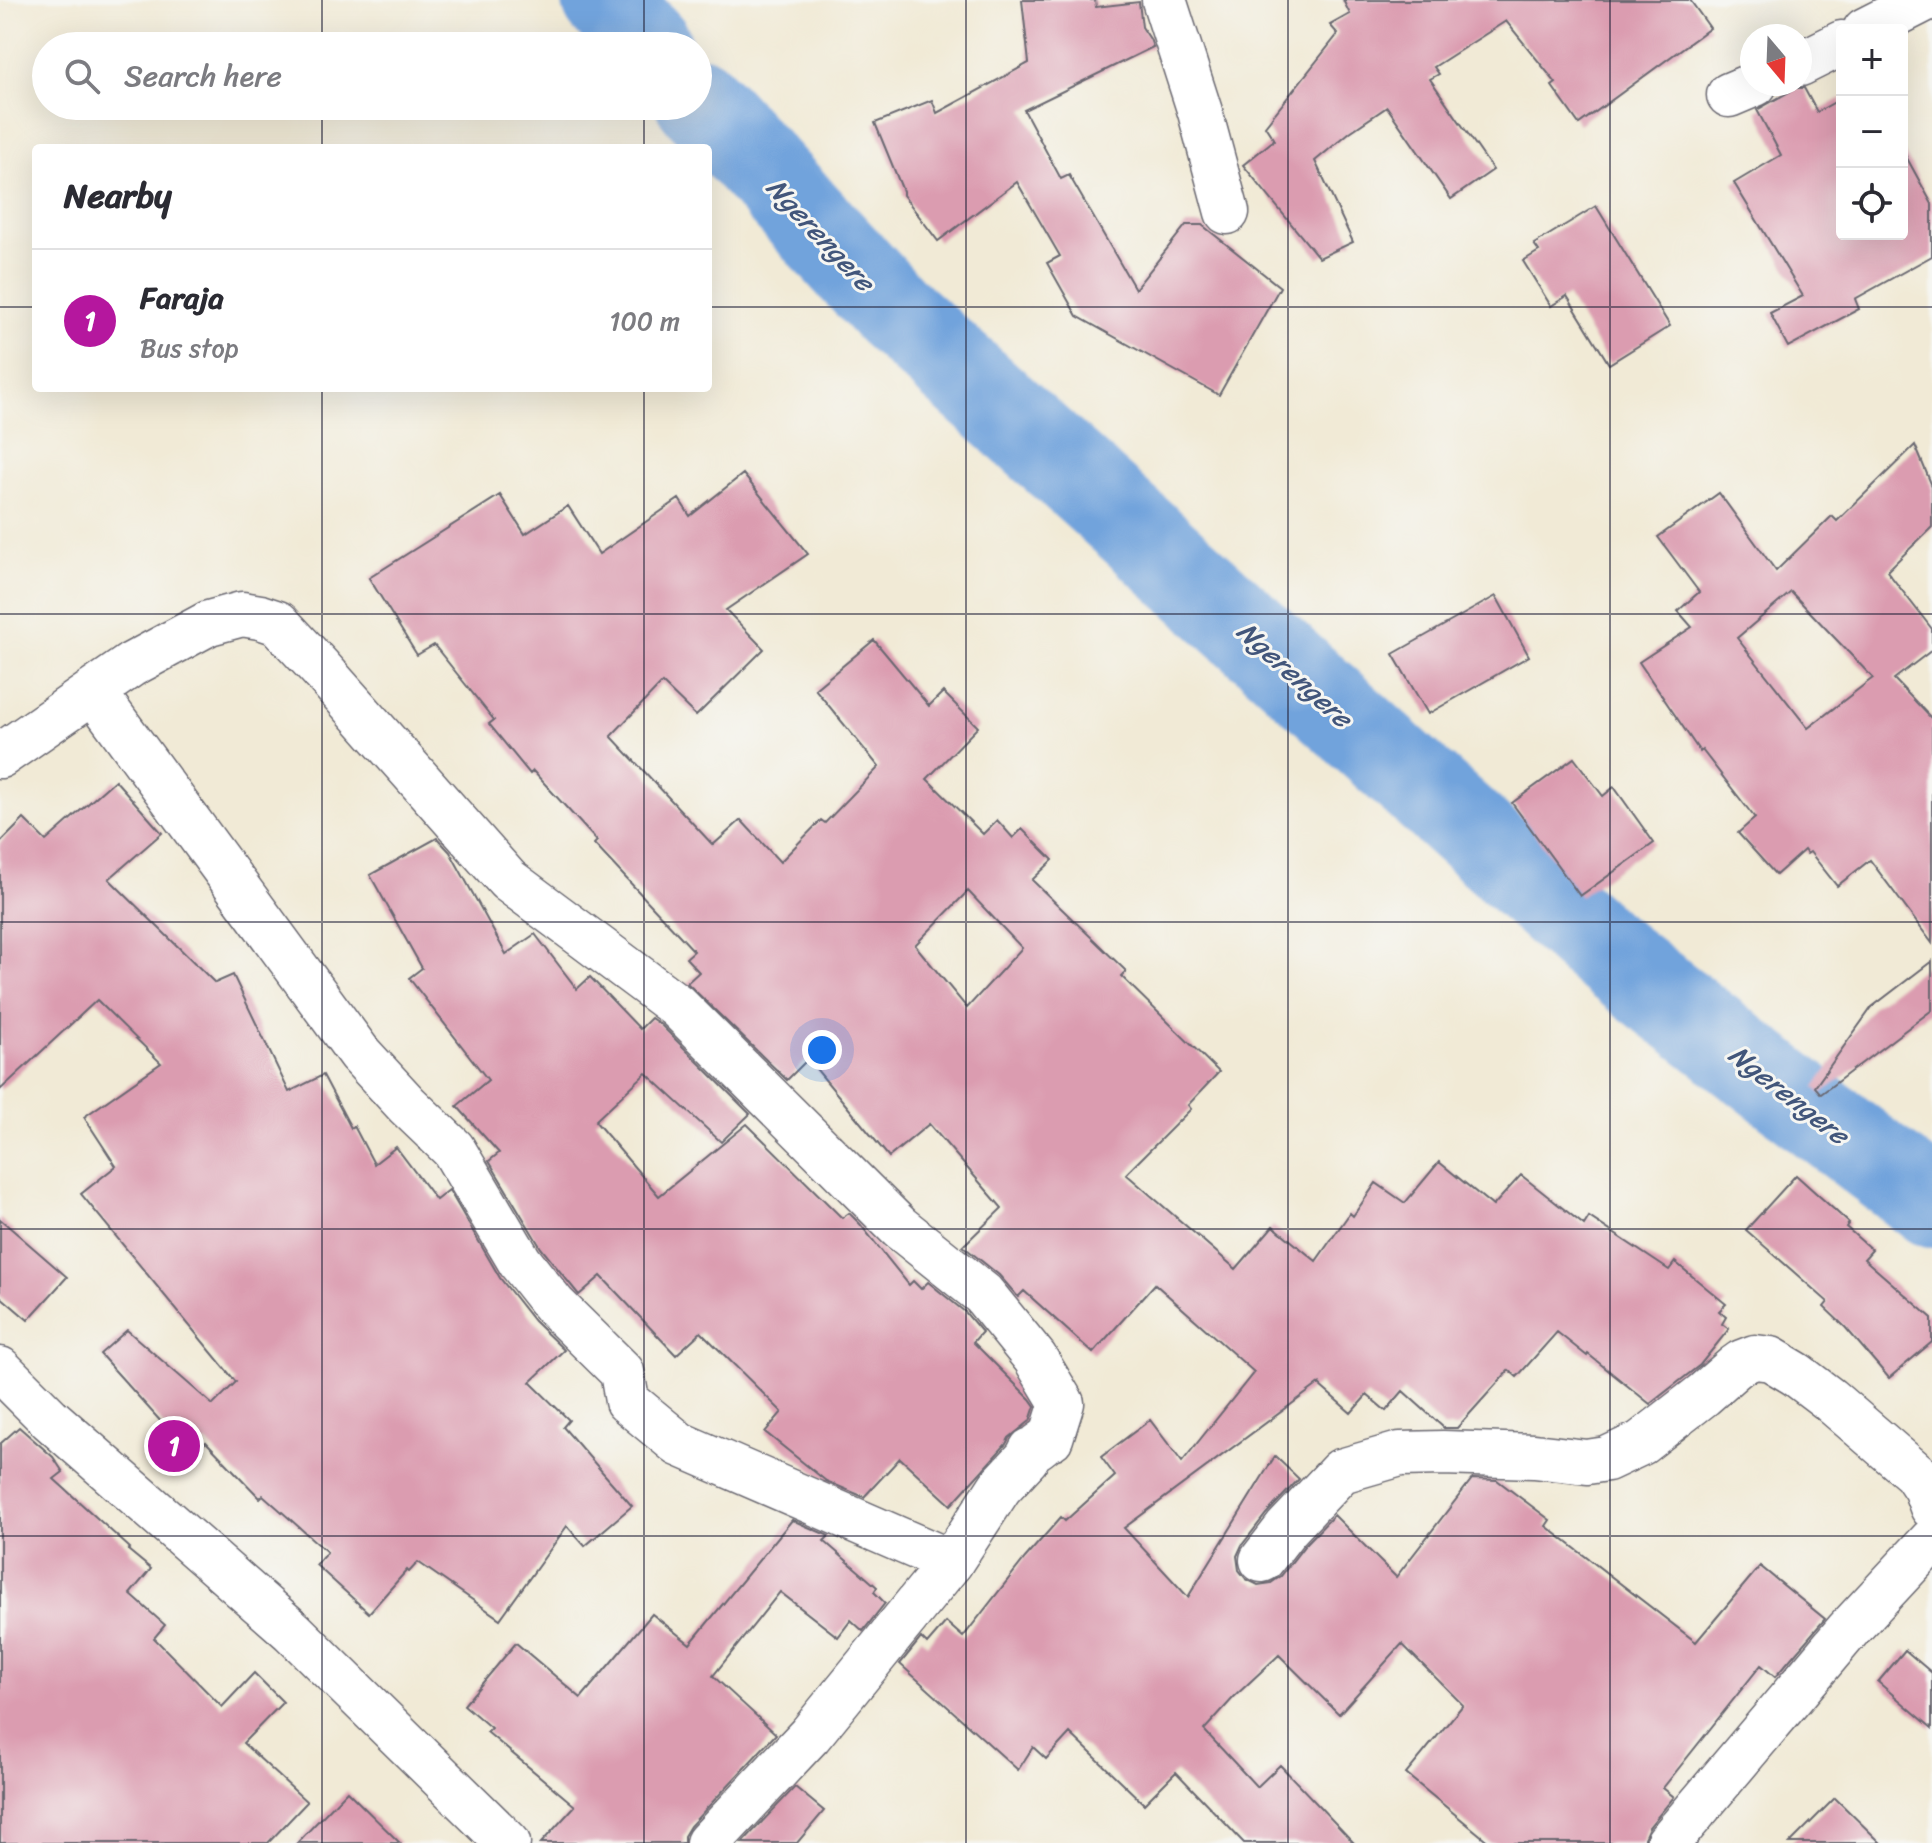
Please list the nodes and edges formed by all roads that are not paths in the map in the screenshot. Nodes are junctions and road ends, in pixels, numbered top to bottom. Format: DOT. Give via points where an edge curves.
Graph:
graph roads {
  1 [pos="1164,0"];
  2 [pos="1924,0"];
  3 [pos="1877,24"];
  4 [pos="1836,46"];
  5 [pos="1812,58"];
  6 [pos="1227,212"];
  7 [pos="94,692"];
  8 [pos="0,756"];
  9 [pos="0,1369"];
  10 [pos="1932,1507"];
  11 [pos="1932,1540"];
  12 [pos="1262,1560"];
  13 [pos="951,1562"];
  14 [pos="508,1843"];
  15 [pos="708,1843"];
  16 [pos="1668,1843"];
  1 -- 6 [label="street"];
  2 -- 3 [label="street"];
  4 -- 5 [label="street"];
  7 -- 8 [label="street"];
  7 -- 13 [label="street" via="359,1053 453,1149 520,1262 554,1305 622,1372 627,1401 679,1444"];
  7 -- 13 [label="street" via="131,665 209,623 242,614 278,623 508,880 677,1006 899,1227 983,1294 1035,1358 1062,1403 1051,1438 1031,1450 1000,1487"];
  9 -- 14 [label="street" via="292,1631"];
  10 -- 12 [label="street" via="1915,1473 1829,1399 1771,1359 1755,1357 1735,1367 1641,1443 1607,1459 1400,1454 1341,1471"];
  11 -- 16 [label="street" via="1848,1630"];
  13 -- 15 [label="street" via="810,1735"];
}
